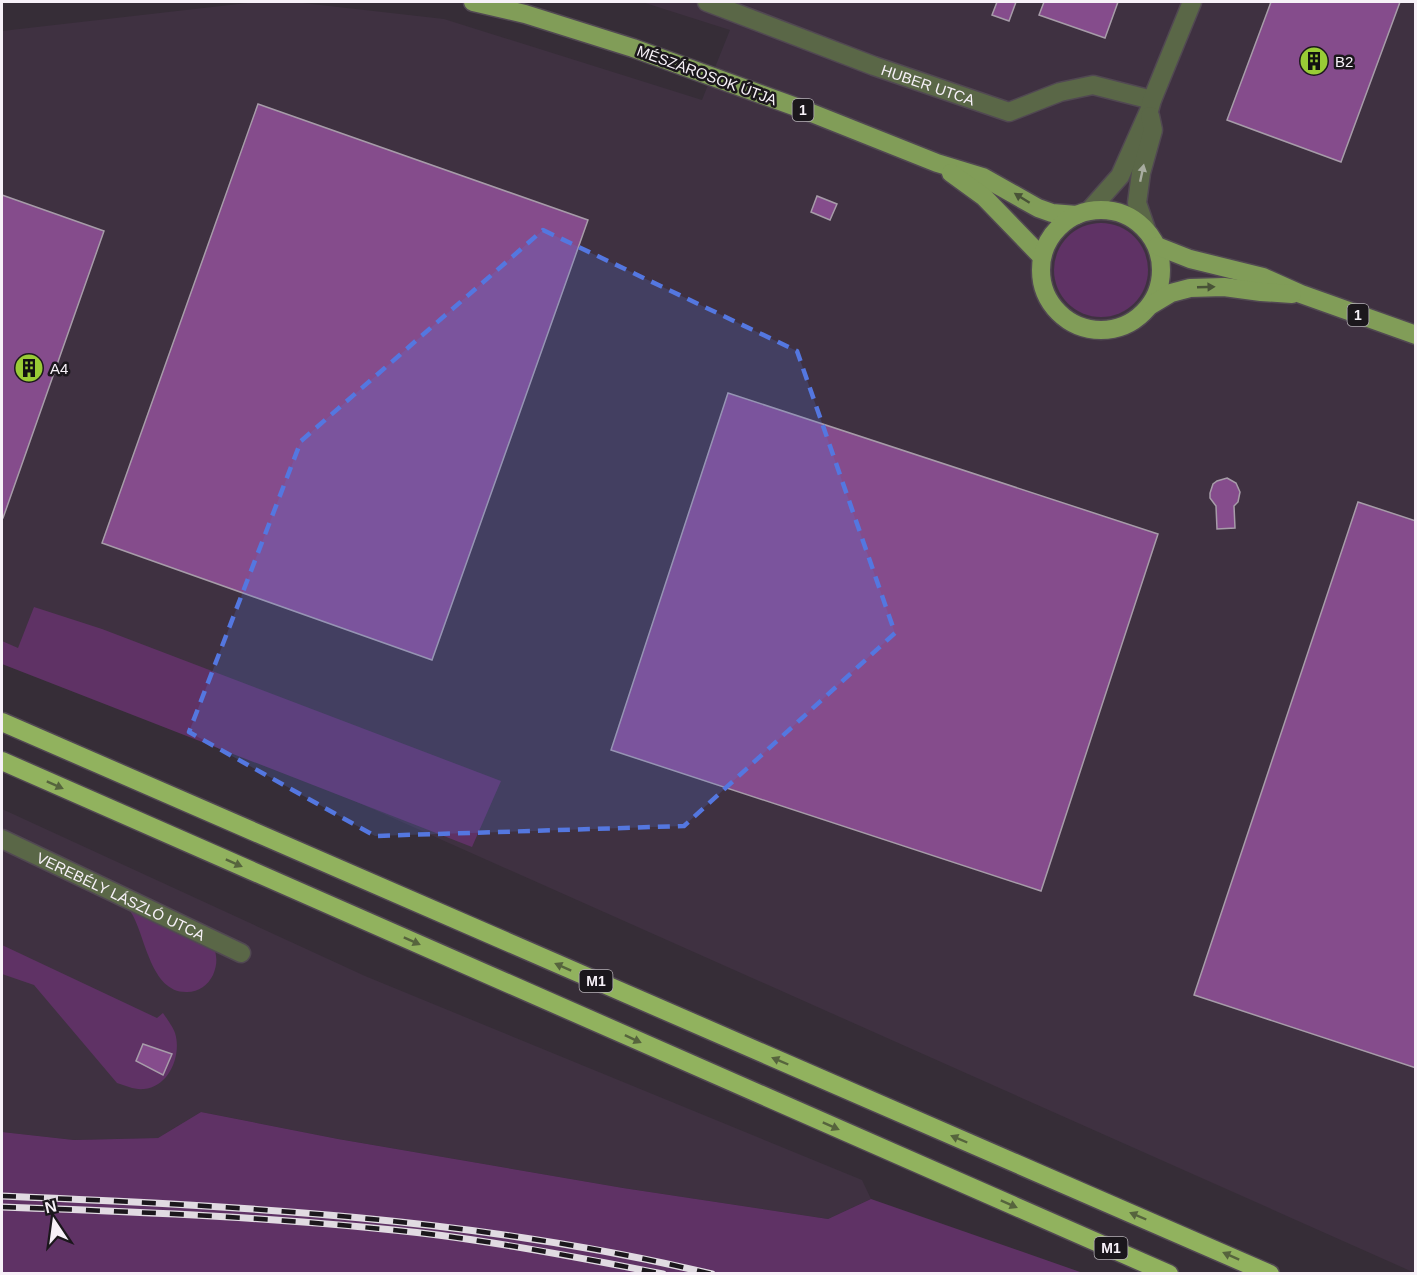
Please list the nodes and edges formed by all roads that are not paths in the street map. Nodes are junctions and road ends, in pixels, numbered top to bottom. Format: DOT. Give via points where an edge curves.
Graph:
graph roads {
  1 [pos="473,2"];
  2 [pos="708,2"];
  3 [pos="1192,2"];
  4 [pos="1151,105"];
  5 [pos="937,163"];
  6 [pos="1083,213"];
  7 [pos="1146,229"];
  8 [pos="1157,246"];
  9 [pos="1042,257"];
  10 [pos="1301,294"];
  11 [pos="1151,305"];
  12 [pos="1416,335"];
  13 [pos="2,722"];
  14 [pos="2,761"];
  15 [pos="2,839"];
  16 [pos="241,953"];
  17 [pos="1169,1274"];
  18 [pos="1270,1274"];
  1 -- 5 [label="main road, MÉSZÁROSOK ÚTJA / 1" via="633,48"];
  2 -- 4 [label="street, HUBER UTCA" via="1008,112 1060,92 1094,85"];
  3 -- 4 [label="street"];
  4 -- 6 [label="street" via="1120,176"];
  7 -- 4 [label="street, one-way" via="1137,203 1153,130"];
  6 -- 5 [label="main road, MÉSZÁROSOK ÚTJA / 1, one-way" via="1052,213 983,177"];
  5 -- 9 [label="main road, MÉSZÁROSOK ÚTJA / 1" via="984,196"];
  6 -- 7 [label="main road, MÉSZÁROSOK ÚTJA / 1" via="1114,211"];
  6 -- 9 [label="main road" via="1055,232"];
  7 -- 8 [label="main road, MÉSZÁROSOK ÚTJA / 1"];
  8 -- 10 [label="main road, 1" via="1263,277"];
  8 -- 11 [label="main road, MÉSZÁROSOK ÚTJA / 1" via="1162,276"];
  9 -- 11 [label="main road, 1" via="1041,278 1048,299 1072,324 1110,330 1134,321"];
  11 -- 10 [label="main road, 1, one-way" via="1171,293 1208,286"];
  10 -- 12 [label="main road, 1"];
  18 -- 13 [label="highway, M1, one-way"];
  14 -- 17 [label="highway, M1, one-way"];
  15 -- 16 [label="street, VEREBÉLY LÁSZLÓ UTCA"];
}
